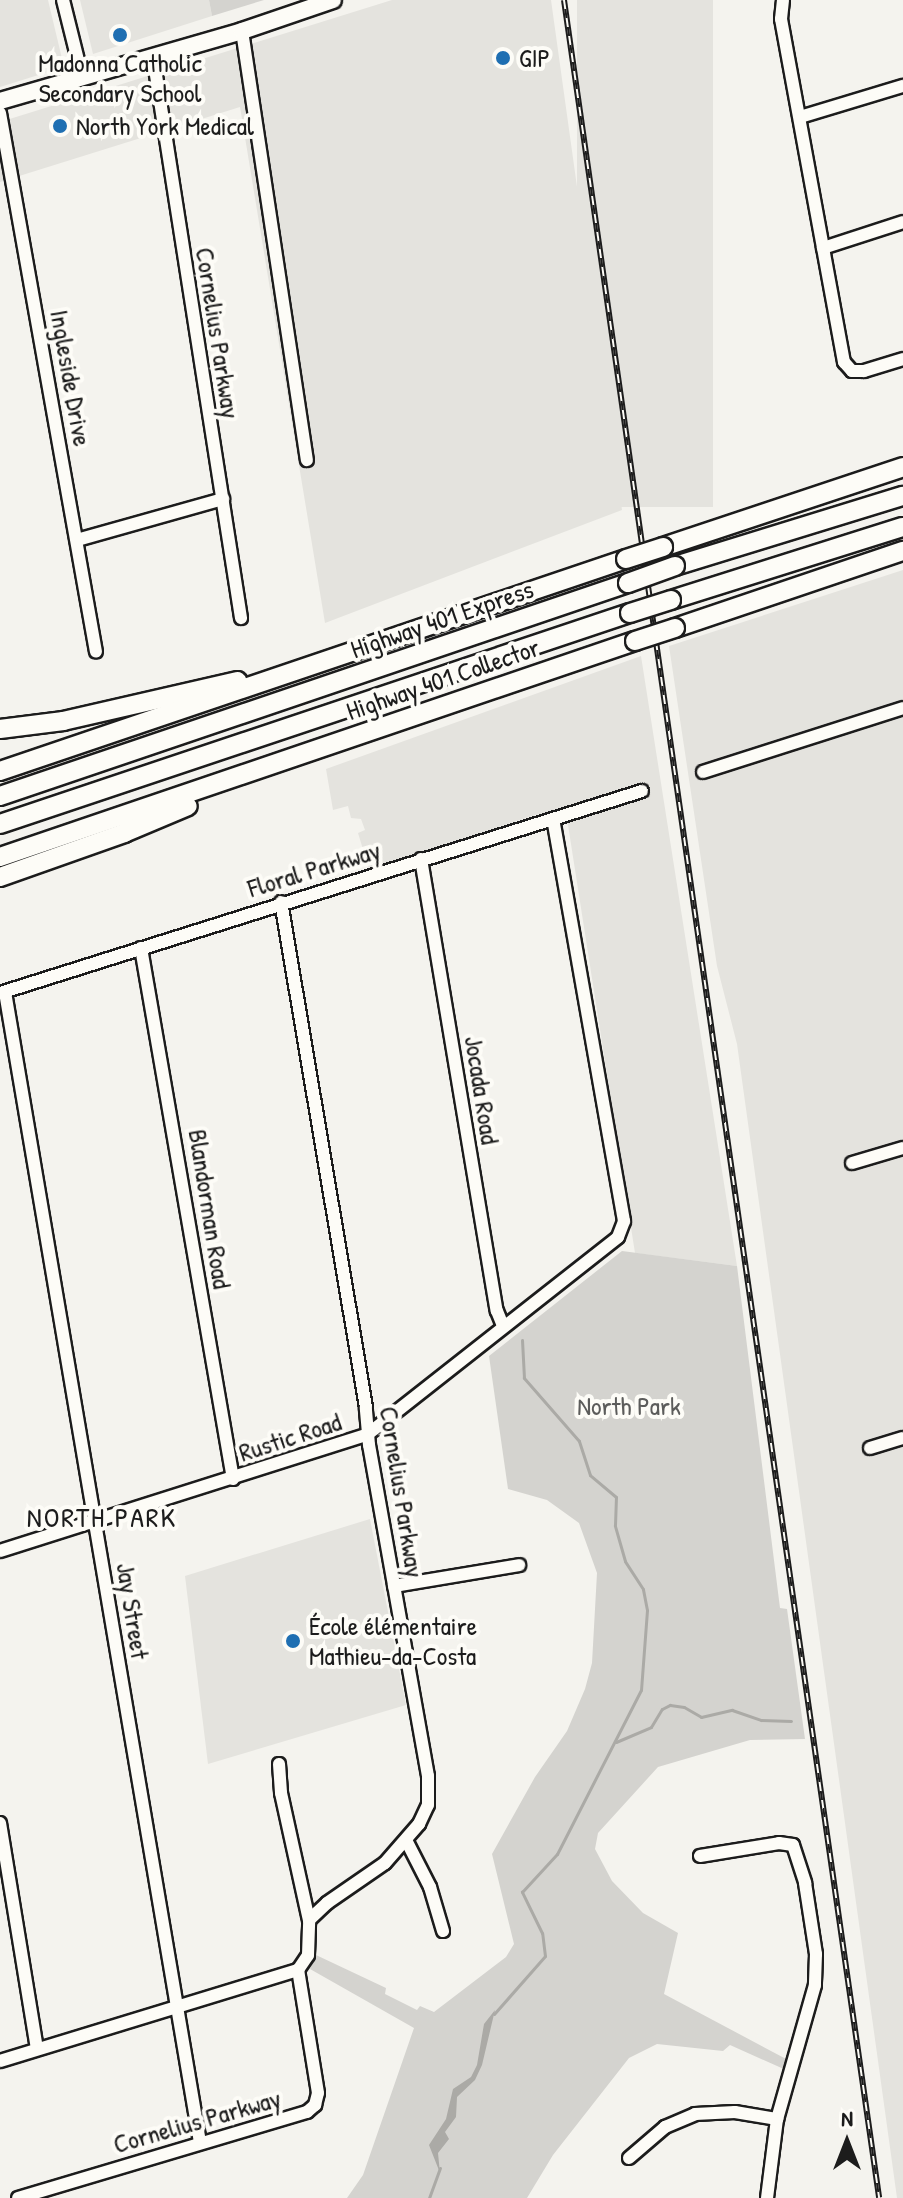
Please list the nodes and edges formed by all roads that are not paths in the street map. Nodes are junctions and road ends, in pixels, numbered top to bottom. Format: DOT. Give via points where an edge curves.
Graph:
graph roads {
  1 [pos="63,0"];
  2 [pos="333,0"];
  3 [pos="783,0"];
  4 [pos="242,31"];
  5 [pos="153,56"];
  6 [pos="82,76"];
  7 [pos="903,86"];
  8 [pos="0,101"];
  9 [pos="0,113"];
  10 [pos="800,117"];
  11 [pos="903,222"];
  12 [pos="823,248"];
  13 [pos="903,359"];
  14 [pos="307,460"];
  15 [pos="903,467"];
  16 [pos="903,496"];
  17 [pos="223,499"];
  18 [pos="903,527"];
  19 [pos="77,540"];
  20 [pos="903,551"];
  21 [pos="241,618"];
  22 [pos="96,652"];
  23 [pos="268,682"];
  24 [pos="903,708"];
  25 [pos="0,729"];
  26 [pos="301,756"];
  27 [pos="0,771"];
  28 [pos="703,772"];
  29 [pos="642,791"];
  30 [pos="0,796"];
  31 [pos="553,820"];
  32 [pos="0,824"];
  33 [pos="0,857"];
  34 [pos="421,859"];
  35 [pos="0,877"];
  36 [pos="281,902"];
  37 [pos="141,948"];
  38 [pos="2,992"];
  39 [pos="903,1148"];
  40 [pos="852,1163"];
  41 [pos="503,1326"];
  42 [pos="368,1434"];
  43 [pos="903,1438"];
  44 [pos="870,1448"];
  45 [pos="233,1479"];
  46 [pos="94,1520"];
  47 [pos="0,1551"];
  48 [pos="519,1565"];
  49 [pos="394,1586"];
  50 [pos="279,1764"];
  51 [pos="0,1823"];
  52 [pos="406,1840"];
  53 [pos="700,1856"];
  54 [pos="309,1920"];
  55 [pos="443,1931"];
  56 [pos="298,1970"];
  57 [pos="175,2007"];
  58 [pos="37,2049"];
  59 [pos="0,2061"];
  60 [pos="777,2119"];
  61 [pos="200,2143"];
  62 [pos="629,2158"];
  63 [pos="18,2198"];
  64 [pos="767,2198"];
  1 -- 6 [label="street"];
  2 -- 4 [label="main road"];
  3 -- 10 [label="street" via="781,19"];
  4 -- 5 [label="main road"];
  4 -- 14 [label="street"];
  5 -- 6 [label="main road"];
  5 -- 17 [label="street, Cornelius Parkway"];
  6 -- 8 [label="main road"];
  7 -- 10 [label="street"];
  9 -- 19 [label="street, Ingleside Drive"];
  10 -- 12 [label="street"];
  11 -- 12 [label="street"];
  12 -- 13 [label="street" via="844,362 852,371 864,371"];
  15 -- 23 [label="highway, Highway 401 Collector, bridge"];
  16 -- 30 [label="highway, Highway 401 Express, bridge" via="675,566"];
  17 -- 19 [label="street"];
  17 -- 21 [label="street, Cornelius Parkway"];
  18 -- 32 [label="highway, Highway 401 Express, bridge"];
  19 -- 22 [label="street, Ingleside Drive"];
  20 -- 26 [label="highway, Highway 401 Collector, bridge"];
  23 -- 25 [label="highway" via="245,680 63,721"];
  23 -- 27 [label="highway, Highway 401 Collector"];
  24 -- 28 [label="street"];
  26 -- 33 [label="highway, Highway 401 Collector"];
  26 -- 35 [label="highway" via="124,833"];
  29 -- 31 [label="street, Floral Parkway"];
  31 -- 34 [label="street, Floral Parkway"];
  31 -- 41 [label="street, Rustic Road" via="624,1225 607,1248"];
  34 -- 36 [label="street, Floral Parkway"];
  34 -- 41 [label="street, Jocada Road"];
  36 -- 37 [label="street, Floral Parkway"];
  36 -- 42 [label="street, Cornelius Parkway"];
  37 -- 38 [label="street, Floral Parkway"];
  37 -- 45 [label="street, Blandorman Road"];
  38 -- 46 [label="street, Jay Street"];
  39 -- 40 [label="street"];
  41 -- 42 [label="street, Rustic Road"];
  42 -- 45 [label="street, Rustic Road"];
  42 -- 49 [label="street, Cornelius Parkway"];
  43 -- 44 [label="street"];
  45 -- 46 [label="street, Rustic Road"];
  46 -- 47 [label="street, Rustic Road"];
  46 -- 57 [label="street, Jay Street"];
  48 -- 49 [label="street"];
  49 -- 52 [label="street, Cornelius Parkway" via="429,1794 419,1824"];
  50 -- 54 [label="street"];
  51 -- 58 [label="street"];
  52 -- 54 [label="street, Cornelius Parkway" via="364,1880"];
  52 -- 55 [label="street" via="430,1887"];
  53 -- 60 [label="street" via="779,1843 797,1851 816,1954 815,1985"];
  54 -- 56 [label="street, Cornelius Parkway" via="308,1955"];
  56 -- 57 [label="street"];
  56 -- 61 [label="street, Cornelius Parkway" via="318,2101 307,2112"];
  57 -- 58 [label="street"];
  57 -- 61 [label="street, Jay Street"];
  58 -- 59 [label="street"];
  60 -- 62 [label="street" via="735,2112 695,2114 665,2127"];
  60 -- 64 [label="street"];
  61 -- 63 [label="street, Cornelius Parkway"];
}
